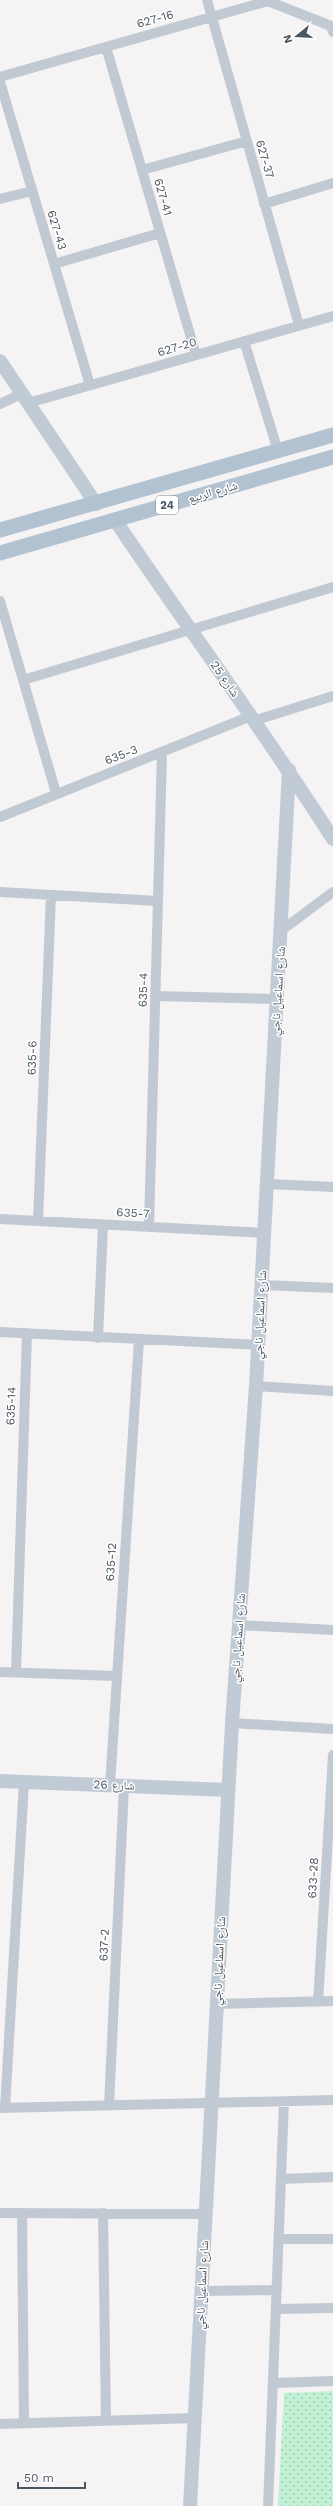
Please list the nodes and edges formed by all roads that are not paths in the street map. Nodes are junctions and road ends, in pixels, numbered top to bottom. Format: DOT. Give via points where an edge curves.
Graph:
graph roads {
  1 [pos="207,0"];
  2 [pos="211,16"];
  3 [pos="332,28"];
  4 [pos="106,47"];
  5 [pos="0,77"];
  6 [pos="0,82"];
  7 [pos="247,141"];
  8 [pos="142,170"];
  9 [pos="333,183"];
  10 [pos="32,191"];
  11 [pos="0,199"];
  12 [pos="264,204"];
  13 [pos="160,233"];
  14 [pos="54,264"];
  15 [pos="333,316"];
  16 [pos="299,325"];
  17 [pos="244,341"];
  18 [pos="196,355"];
  19 [pos="0,361"];
  20 [pos="90,385"];
  21 [pos="25,398"];
  22 [pos="0,404"];
  23 [pos="333,435"];
  24 [pos="278,451"];
  25 [pos="333,457"];
  26 [pos="205,473"];
  27 [pos="169,483"];
  28 [pos="212,492"];
  29 [pos="175,502"];
  30 [pos="96,504"];
  31 [pos="115,520"];
  32 [pos="0,530"];
  33 [pos="0,553"];
  34 [pos="333,587"];
  35 [pos="0,601"];
  36 [pos="190,630"];
  37 [pos="23,680"];
  38 [pos="333,696"];
  39 [pos="252,719"];
  40 [pos="162,753"];
  41 [pos="289,770"];
  42 [pos="56,793"];
  43 [pos="0,817"];
  44 [pos="333,839"];
  45 [pos="0,892"];
  46 [pos="333,892"];
  47 [pos="51,895"];
  48 [pos="158,901"];
  49 [pos="282,930"];
  50 [pos="156,996"];
  51 [pos="277,999"];
  52 [pos="267,1184"];
  53 [pos="333,1187"];
  54 [pos="0,1219"];
  55 [pos="38,1221"];
  56 [pos="102,1225"];
  57 [pos="149,1227"];
  58 [pos="264,1233"];
  59 [pos="262,1285"];
  60 [pos="333,1288"];
  61 [pos="0,1332"];
  62 [pos="27,1333"];
  63 [pos="98,1338"];
  64 [pos="138,1340"];
  65 [pos="259,1345"];
  66 [pos="256,1386"];
  67 [pos="333,1391"];
  68 [pos="239,1625"];
  69 [pos="333,1630"];
  70 [pos="0,1672"];
  71 [pos="16,1672"];
  72 [pos="117,1676"];
  73 [pos="232,1723"];
  74 [pos="333,1728"];
  75 [pos="333,1755"];
  76 [pos="0,1781"];
  77 [pos="24,1782"];
  78 [pos="117,1785"];
  79 [pos="228,1790"];
  80 [pos="333,2001"];
  81 [pos="318,2002"];
  82 [pos="217,2004"];
  83 [pos="333,2100"];
  84 [pos="284,2102"];
  85 [pos="211,2103"];
  86 [pos="109,2106"];
  87 [pos="3,2108"];
  88 [pos="333,2177"];
  89 [pos="281,2178"];
  90 [pos="0,2213"];
  91 [pos="22,2213"];
  92 [pos="103,2213"];
  93 [pos="206,2214"];
  94 [pos="279,2239"];
  95 [pos="333,2239"];
  96 [pos="277,2290"];
  97 [pos="202,2291"];
  98 [pos="333,2308"];
  99 [pos="277,2309"];
  100 [pos="333,2381"];
  101 [pos="274,2383"];
  102 [pos="195,2418"];
  103 [pos="106,2421"];
  104 [pos="0,2424"];
  105 [pos="24,2424"];
  106 [pos="190,2506"];
  107 [pos="268,2506"];
  1 -- 2 [label="street, 627-37"];
  2 -- 3 [label="street, 627-16" via="268,1"];
  2 -- 4 [label="street, 627-16"];
  2 -- 7 [label="street, 627-37"];
  4 -- 5 [label="street, 627-16"];
  4 -- 8 [label="street, 627-41"];
  6 -- 10 [label="street, 627-43"];
  7 -- 8 [label="street"];
  7 -- 12 [label="street, 627-37"];
  8 -- 13 [label="street, 627-41"];
  9 -- 12 [label="street"];
  10 -- 11 [label="street"];
  10 -- 14 [label="street, 627-43"];
  12 -- 16 [label="street, 627-37"];
  13 -- 14 [label="street"];
  13 -- 18 [label="street, 627-41"];
  14 -- 20 [label="street, 627-43"];
  15 -- 16 [label="street, 627-20"];
  16 -- 17 [label="street, 627-20"];
  17 -- 18 [label="street, 627-20"];
  17 -- 24 [label="street"];
  18 -- 20 [label="street, 627-20"];
  19 -- 21 [label="street"];
  20 -- 21 [label="street, 627-20"];
  21 -- 22 [label="street, 627-20"];
  21 -- 30 [label="street"];
  23 -- 24 [label="main road, شارع الربيع / 24"];
  24 -- 26 [label="main road, شارع الربيع / 24"];
  25 -- 28 [label="main road, شارع الربيع / 24"];
  26 -- 27 [label="main road, شارع الربيع / 24"];
  26 -- 28 [label="main road" via="198,480 199,488 205,492"];
  27 -- 29 [label="main road" via="177,485 181,490 181,496"];
  27 -- 30 [label="main road, شارع الربيع / 24"];
  28 -- 29 [label="main road, شارع الربيع / 24"];
  29 -- 31 [label="main road, شارع الربيع / 24"];
  30 -- 32 [label="main road, شارع الربيع / 24"];
  31 -- 33 [label="main road, شارع الربيع / 24"];
  31 -- 36 [label="street, شارع 25"];
  34 -- 36 [label="street"];
  35 -- 37 [label="street"];
  36 -- 37 [label="street"];
  36 -- 39 [label="street, شارع 25"];
  37 -- 42 [label="street"];
  38 -- 39 [label="street, 635-3"];
  39 -- 40 [label="street, 635-3"];
  39 -- 41 [label="street, شارع 25"];
  40 -- 42 [label="street, 635-3"];
  40 -- 48 [label="street, 635-4"];
  41 -- 44 [label="street, شارع 25"];
  41 -- 49 [label="street, شارع اسماعيل ناجي"];
  42 -- 43 [label="street, 635-3"];
  45 -- 47 [label="street"];
  46 -- 49 [label="street"];
  47 -- 48 [label="street"];
  47 -- 55 [label="street, 635-6"];
  48 -- 50 [label="street, 635-4"];
  49 -- 51 [label="street, شارع اسماعيل ناجي"];
  50 -- 51 [label="street"];
  50 -- 57 [label="street, 635-4"];
  51 -- 52 [label="street, شارع اسماعيل ناجي"];
  52 -- 53 [label="street"];
  52 -- 58 [label="street, شارع اسماعيل ناجي"];
  54 -- 55 [label="street, 635-7"];
  55 -- 56 [label="street, 635-7"];
  56 -- 57 [label="street, 635-7"];
  56 -- 63 [label="street"];
  57 -- 58 [label="street, 635-7"];
  58 -- 59 [label="street, شارع اسماعيل ناجي"];
  59 -- 60 [label="street"];
  59 -- 65 [label="street, شارع اسماعيل ناجي"];
  61 -- 62 [label="street"];
  62 -- 63 [label="street"];
  62 -- 71 [label="street, 635-14"];
  63 -- 64 [label="street"];
  64 -- 65 [label="street"];
  64 -- 72 [label="street, 635-12"];
  65 -- 66 [label="street, شارع اسماعيل ناجي"];
  66 -- 67 [label="street"];
  66 -- 68 [label="street, شارع اسماعيل ناجي"];
  68 -- 69 [label="street"];
  68 -- 73 [label="street, شارع اسماعيل ناجي"];
  70 -- 71 [label="street"];
  71 -- 72 [label="street"];
  72 -- 78 [label="street, 635-12"];
  73 -- 74 [label="street"];
  73 -- 79 [label="street, شارع اسماعيل ناجي"];
  75 -- 81 [label="street, 633-28"];
  76 -- 77 [label="street, شارع 26"];
  77 -- 78 [label="street, شارع 26"];
  77 -- 87 [label="street"];
  78 -- 79 [label="street, شارع 26"];
  78 -- 86 [label="street, 637-2"];
  79 -- 82 [label="street, شارع اسماعيل ناجي"];
  80 -- 81 [label="street"];
  81 -- 82 [label="street"];
  82 -- 85 [label="street, شارع اسماعيل ناجي"];
  83 -- 84 [label="street"];
  84 -- 85 [label="street"];
  84 -- 89 [label="street"];
  85 -- 86 [label="street"];
  85 -- 93 [label="street, شارع اسماعيل ناجي"];
  86 -- 87 [label="street"];
  88 -- 89 [label="street"];
  89 -- 94 [label="street"];
  90 -- 91 [label="street"];
  91 -- 92 [label="street"];
  91 -- 105 [label="street"];
  92 -- 93 [label="street"];
  92 -- 103 [label="street"];
  93 -- 97 [label="street, شارع اسماعيل ناجي"];
  94 -- 95 [label="street"];
  94 -- 96 [label="street"];
  96 -- 97 [label="street"];
  96 -- 99 [label="street"];
  97 -- 102 [label="street, شارع اسماعيل ناجي"];
  98 -- 99 [label="street"];
  99 -- 101 [label="street"];
  100 -- 101 [label="street"];
  101 -- 107 [label="street"];
  102 -- 103 [label="street"];
  102 -- 106 [label="street, شارع اسماعيل ناجي"];
  103 -- 105 [label="street"];
  104 -- 105 [label="street"];
}
